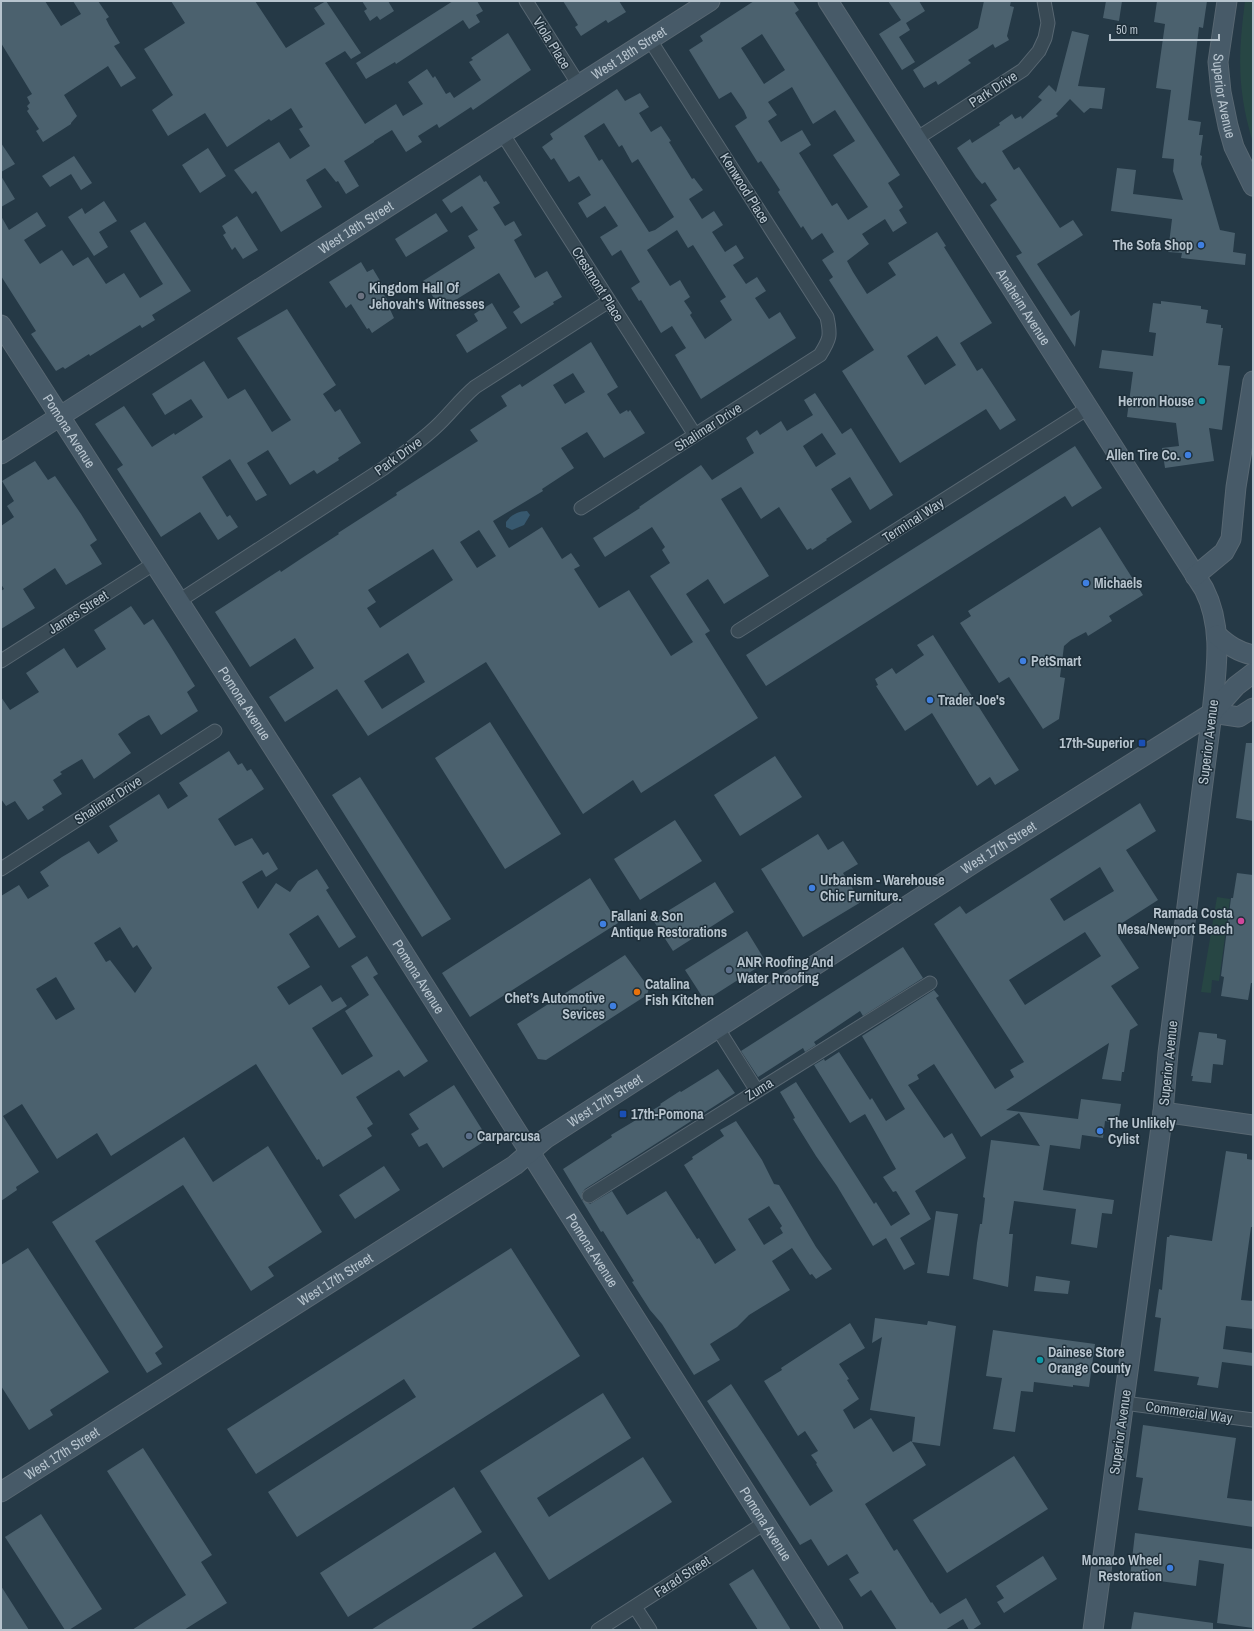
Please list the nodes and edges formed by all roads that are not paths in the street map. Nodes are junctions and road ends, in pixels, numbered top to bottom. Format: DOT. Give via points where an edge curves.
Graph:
graph roads {
  1 [pos="526,1"];
  2 [pos="710,1"];
  3 [pos="828,1"];
  4 [pos="1044,1"];
  5 [pos="1227,1"];
  6 [pos="650,40"];
  7 [pos="579,85"];
  8 [pos="502,133"];
  9 [pos="916,139"];
  10 [pos="1253,186"];
  11 [pos="609,301"];
  12 [pos="1,326"];
  13 [pos="830,340"];
  14 [pos="1253,381"];
  15 [pos="1088,408"];
  16 [pos="60,417"];
  17 [pos="694,435"];
  18 [pos="1,454"];
  19 [pos="581,508"];
  20 [pos="155,563"];
  21 [pos="1195,576"];
  22 [pos="178,601"];
  23 [pos="1214,615"];
  24 [pos="738,631"];
  25 [pos="1217,635"];
  26 [pos="1253,655"];
  27 [pos="1,661"];
  28 [pos="1253,673"];
  29 [pos="1253,708"];
  30 [pos="1212,713"];
  31 [pos="215,731"];
  32 [pos="1,869"];
  33 [pos="930,983"];
  34 [pos="718,1029"];
  35 [pos="757,1091"];
  36 [pos="1162,1112"];
  37 [pos="1253,1125"];
  38 [pos="530,1151"];
  39 [pos="589,1196"];
  40 [pos="1124,1403"];
  41 [pos="1253,1420"];
  42 [pos="1,1492"];
  43 [pos="766,1522"];
  44 [pos="635,1607"];
  45 [pos="598,1630"];
  46 [pos="650,1630"];
  47 [pos="833,1630"];
  48 [pos="1093,1630"];
  1 -- 7 [label="street, Viola Place"];
  2 -- 6 [label="street, West 18th Street"];
  3 -- 9 [label="street, Anaheim Avenue"];
  4 -- 9 [label="street, Park Drive" via="1048,23 1046,38 1040,52 1023,70"];
  5 -- 10 [label="street, Superior Avenue" via="1218,62 1221,92 1234,147"];
  6 -- 7 [label="street, West 18th Street"];
  6 -- 13 [label="street, Kenwood Place" via="827,317"];
  7 -- 8 [label="street, West 18th Street"];
  8 -- 11 [label="street, Crestmont Place"];
  8 -- 16 [label="street, West 18th Street"];
  9 -- 15 [label="street, Anaheim Avenue"];
  11 -- 17 [label="street, Crestmont Place"];
  11 -- 22 [label="street, Park Drive" via="475,387 441,422 384,468"];
  12 -- 16 [label="street, Pomona Avenue"];
  13 -- 17 [label="street, Shalimar Drive" via="820,355"];
  14 -- 21 [label="street" via="1236,487 1231,539 1224,552"];
  15 -- 21 [label="street, Anaheim Avenue"];
  15 -- 24 [label="street, Terminal Way"];
  16 -- 18 [label="street, West 18th Street"];
  16 -- 20 [label="street, Pomona Avenue"];
  17 -- 19 [label="street, Shalimar Drive"];
  20 -- 22 [label="street, Pomona Avenue"];
  20 -- 27 [label="street, James Street"];
  21 -- 23 [label="street, Anaheim Avenue" via="1210,602"];
  22 -- 38 [label="street, Pomona Avenue"];
  23 -- 25 [label="street, Superior Avenue"];
  25 -- 26 [label="street" via="1229,646"];
  25 -- 30 [label="street, Superior Avenue"];
  28 -- 30 [label="street, West 17th Street" via="1236,686"];
  29 -- 30 [label="street" via="1239,717"];
  30 -- 34 [label="street, West 17th Street" via="980,859"];
  30 -- 36 [label="street, Superior Avenue"];
  31 -- 32 [label="street, Shalimar Drive"];
  33 -- 35 [label="street, Zuma"];
  34 -- 35 [label="street"];
  34 -- 38 [label="street, West 17th Street"];
  35 -- 39 [label="street, Zuma"];
  36 -- 37 [label="street"];
  36 -- 40 [label="street, Superior Avenue"];
  38 -- 42 [label="street, West 17th Street" via="514,1164"];
  38 -- 43 [label="street, Pomona Avenue"];
  40 -- 41 [label="street, Commercial Way"];
  40 -- 48 [label="street, Superior Avenue"];
  43 -- 44 [label="street, Farad Street"];
  43 -- 47 [label="street, Pomona Avenue"];
  44 -- 45 [label="street, Farad Street"];
  44 -- 46 [label="street"];
}
